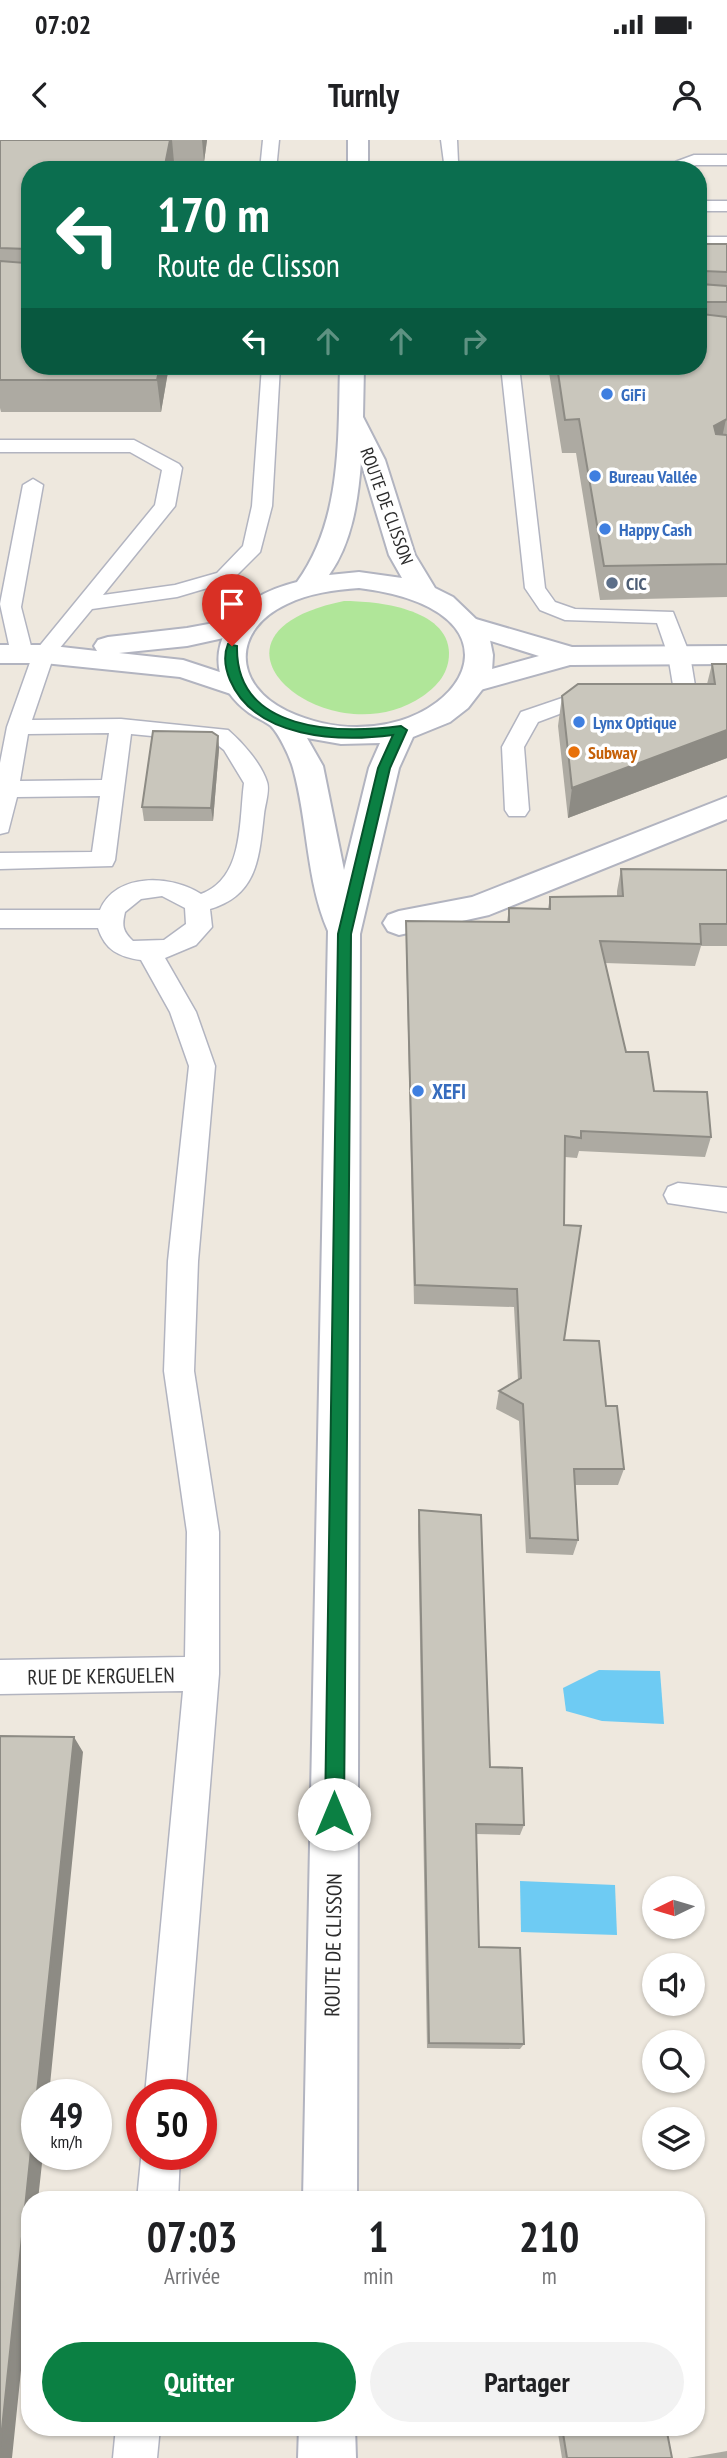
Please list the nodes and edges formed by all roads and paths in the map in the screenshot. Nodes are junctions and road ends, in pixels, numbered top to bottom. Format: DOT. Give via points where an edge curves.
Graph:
graph roads {
  1 [pos="271,140"];
  2 [pos="358,140"];
  3 [pos="449,140"];
  4 [pos="727,160"];
  5 [pos="269,161"];
  6 [pos="358,161"];
  7 [pos="451,161"];
  8 [pos="684,161"];
  9 [pos="707,206"];
  10 [pos="727,206"];
  11 [pos="707,242"];
  12 [pos="727,242"];
  13 [pos="270,375"];
  14 [pos="352,375"];
  15 [pos="511,375"];
  16 [pos="351,417"];
  17 [pos="0,446"];
  18 [pos="33,485"];
  19 [pos="307,587"];
  20 [pos="425,594"];
  21 [pos="84,604"];
  22 [pos="5,607"];
  23 [pos="469,625"];
  24 [pos="241,626"];
  25 [pos="22,654"];
  26 [pos="679,655"];
  27 [pos="727,655"];
  28 [pos="570,656"];
  29 [pos="473,683"];
  30 [pos="240,688"];
  31 [pos="0,703"];
  32 [pos="27,703"];
  33 [pos="283,722"];
  34 [pos="121,726"];
  35 [pos="18,727"];
  36 [pos="401,730"];
  37 [pos="113,788"];
  38 [pos="7,789"];
  39 [pos="727,807"];
  40 [pos="517,810"];
  41 [pos="0,826"];
  42 [pos="103,860"];
  43 [pos="0,861"];
  44 [pos="139,891"];
  45 [pos="197,904"];
  46 [pos="0,919"];
  47 [pos="109,919"];
  48 [pos="399,923"];
  49 [pos="344,934"];
  50 [pos="150,953"];
  51 [pos="678,1195"];
  52 [pos="727,1200"];
  53 [pos="202,1674"];
  54 [pos="0,1677"];
  55 [pos="166,2079"];
  56 [pos="159,2170"];
  57 [pos="157,2191"];
  58 [pos="330,2191"];
  59 [pos="137,2436"];
  60 [pos="327,2436"];
  61 [pos="135,2458"];
  62 [pos="327,2458"];
  1 -- 5 [label="lane"];
  2 -- 6 [label="main road"];
  3 -- 7 [label="lane"];
  4 -- 8 [label="lane" via="696,151"];
  9 -- 10 [label="lane"];
  11 -- 12 [label="lane"];
  13 -- 21 [label="lane" via="262,506 253,548 224,577 177,591"];
  14 -- 16 [label="main road, ROUTE DE CLISSON"];
  15 -- 26 [label="lane" via="535,588 547,606 573,615 664,617"];
  16 -- 19 [label="main road, ROUTE DE CLISSON" via="339,533"];
  16 -- 20 [label="main road, ROUTE DE CLISSON" via="373,460 402,555"];
  17 -- 21 [label="lane" via="134,446 172,468 165,506"];
  18 -- 22 [label="lane"];
  19 -- 20 [label="main road, ROUTE DE CLISSON" via="359,580"];
  19 -- 24 [label="main road, ROUTE DE CLISSON" via="279,596"];
  20 -- 23 [label="main road, ROUTE DE CLISSON"];
  21 -- 25 [label="lane"];
  22 -- 25 [label="lane"];
  23 -- 28 [label="main road"];
  23 -- 29 [label="main road" via="478,644 480,664"];
  24 -- 25 [label="main road" via="187,637"];
  24 -- 30 [label="main road" via="232,646 231,667"];
  25 -- 30 [label="main road" via="183,669"];
  25 -- 32 [label="lane"];
  26 -- 27 [label="main road"];
  26 -- 28 [label="main road"];
  26 -- 40 [label="lane" via="686,698 568,703 529,717 513,747"];
  28 -- 29 [label="main road"];
  29 -- 36 [label="main road, ROUTE DE CLISSON" via="457,703"];
  30 -- 33 [label="main road, ROUTE DE CLISSON" via="257,707"];
  31 -- 32 [label="lane"];
  32 -- 35 [label="lane"];
  33 -- 36 [label="main road, ROUTE DE CLISSON" via="358,736"];
  33 -- 49 [label="main road, ROUTE DE CLISSON" via="308,766"];
  34 -- 35 [label="lane"];
  34 -- 37 [label="lane"];
  34 -- 45 [label="lane" via="220,736 232,745 256,783 239,879 220,898"];
  35 -- 38 [label="lane"];
  36 -- 49 [label="main road, ROUTE DE CLISSON" via="384,768"];
  37 -- 38 [label="lane"];
  37 -- 42 [label="lane"];
  38 -- 41 [label="lane"];
  39 -- 48 [label="main road" via="478,907"];
  42 -- 43 [label="lane"];
  42 -- 44 [label="lane" via="115,875"];
  44 -- 45 [label="lane" via="177,890"];
  44 -- 47 [label="lane" via="121,899"];
  45 -- 50 [label="lane" via="199,927 192,937 166,951"];
  46 -- 47 [label="lane"];
  47 -- 50 [label="lane" via="115,939"];
  49 -- 58 [label="main road, ROUTE DE CLISSON"];
  50 -- 53 [label="lane" via="183,1012 202,1066 183,1261 179,1371 203,1532"];
  51 -- 52 [label="lane"];
  53 -- 54 [label="lane, RUE DE KERGUELEN"];
  53 -- 55 [label="lane"];
  56 -- 57 [label="lane"];
  59 -- 61 [label="lane"];
  60 -- 62 [label="main road"];
}
